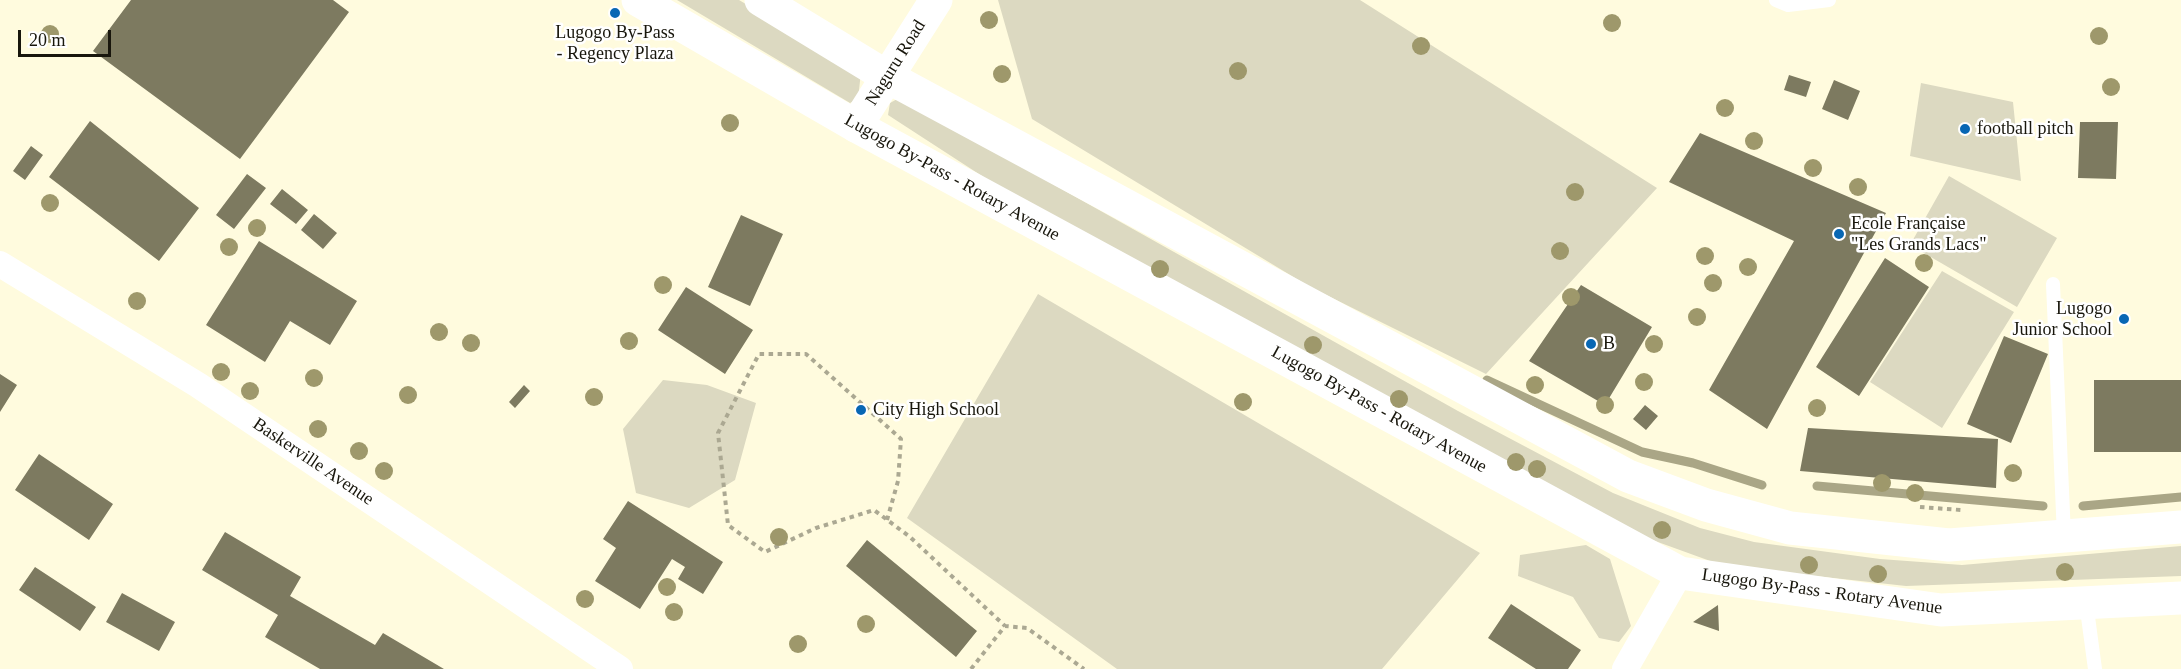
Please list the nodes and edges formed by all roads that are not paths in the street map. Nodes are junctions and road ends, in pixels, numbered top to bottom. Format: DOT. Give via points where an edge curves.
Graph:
graph roads {
  1 [pos="638,0"];
  2 [pos="761,0"];
  3 [pos="936,0"];
  4 [pos="1776,0"];
  5 [pos="1829,0"];
  6 [pos="886,76"];
  7 [pos="856,126"];
  8 [pos="0,264"];
  9 [pos="2053,284"];
  10 [pos="2181,527"];
  11 [pos="2065,538"];
  12 [pos="1680,573"];
  13 [pos="2181,598"];
  14 [pos="2086,602"];
  15 [pos="620,669"];
  16 [pos="1625,669"];
  17 [pos="2095,669"];
  1 -- 7 [label="main road, Lugogo By-Pass - Rotary Avenue"];
  2 -- 6 [label="main road"];
  3 -- 6 [label="main road, Naguru Road"];
  4 -- 5 [label="lane" via="1788,5"];
  6 -- 7 [label="main road, Naguru Road"];
  6 -- 11 [label="main road" via="1628,476 1706,505 1790,528 1949,545"];
  7 -- 12 [label="main road, Lugogo By-Pass - Rotary Avenue"];
  8 -- 15 [label="street, Baskerville Avenue" via="198,385"];
  9 -- 11 [label="lane"];
  10 -- 11 [label="main road"];
  12 -- 14 [label="main road, Lugogo By-Pass - Rotary Avenue" via="1941,610"];
  12 -- 16 [label="street"];
  13 -- 14 [label="main road, Lugogo By-Pass - Rotary Avenue"];
  14 -- 17 [label="lane"];
}
